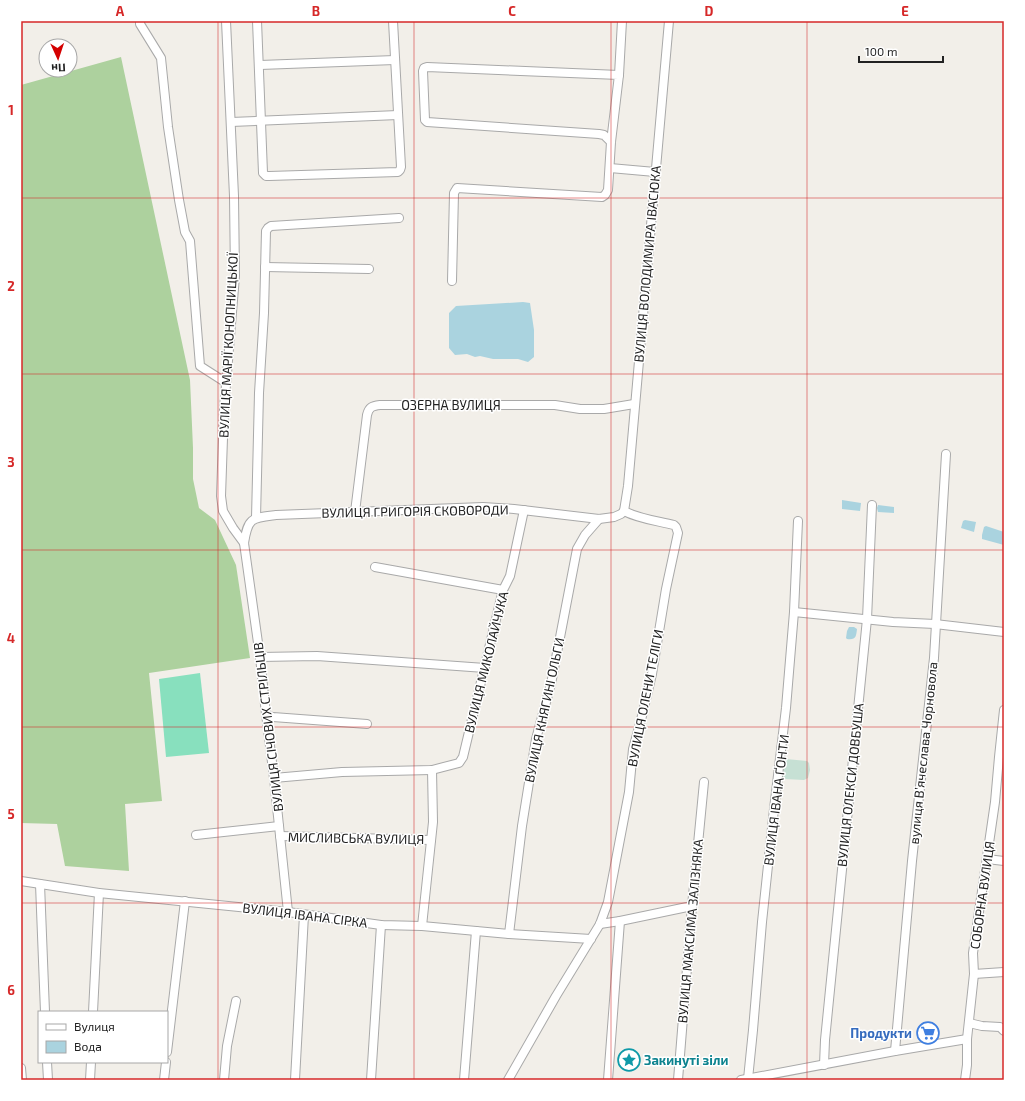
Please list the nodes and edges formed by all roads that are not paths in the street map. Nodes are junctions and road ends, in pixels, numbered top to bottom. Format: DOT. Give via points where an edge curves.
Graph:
graph roads {
  1 [pos="140,21"];
  2 [pos="226,21"];
  3 [pos="258,21"];
  4 [pos="393,21"];
  5 [pos="622,21"];
  6 [pos="669,21"];
  7 [pos="395,60"];
  8 [pos="260,66"];
  9 [pos="619,75"];
  10 [pos="398,115"];
  11 [pos="262,120"];
  12 [pos="231,122"];
  13 [pos="611,142"];
  14 [pos="610,168"];
  15 [pos="655,172"];
  16 [pos="399,218"];
  17 [pos="265,267"];
  18 [pos="369,269"];
  19 [pos="452,281"];
  20 [pos="225,382"];
  21 [pos="634,404"];
  22 [pos="946,454"];
  23 [pos="872,505"];
  24 [pos="624,509"];
  25 [pos="356,510"];
  26 [pos="524,510"];
  27 [pos="256,518"];
  28 [pos="600,519"];
  29 [pos="798,521"];
  30 [pos="244,543"];
  31 [pos="375,567"];
  32 [pos="503,590"];
  33 [pos="794,612"];
  34 [pos="867,619"];
  35 [pos="936,624"];
  36 [pos="1004,632"];
  37 [pos="260,657"];
  38 [pos="485,668"];
  39 [pos="1004,710"];
  40 [pos="266,714"];
  41 [pos="367,724"];
  42 [pos="432,770"];
  43 [pos="274,778"];
  44 [pos="704,782"];
  45 [pos="279,826"];
  46 [pos="196,835"];
  47 [pos="280,836"];
  48 [pos="431,840"];
  49 [pos="987,859"];
  50 [pos="1004,861"];
  51 [pos="21,882"];
  52 [pos="40,884"];
  53 [pos="99,893"];
  54 [pos="185,901"];
  55 [pos="692,906"];
  56 [pos="288,912"];
  57 [pos="304,915"];
  58 [pos="620,921"];
  59 [pos="600,924"];
  60 [pos="381,925"];
  61 [pos="422,926"];
  62 [pos="476,931"];
  63 [pos="509,934"];
  64 [pos="591,939"];
  65 [pos="1004,972"];
  66 [pos="974,974"];
  67 [pos="236,1001"];
  68 [pos="45,1011"];
  69 [pos="93,1011"];
  70 [pos="969,1023"];
  71 [pos="1004,1031"];
  72 [pos="967,1039"];
  73 [pos="168,1044"];
  74 [pos="895,1051"];
  75 [pos="47,1063"];
  76 [pos="91,1063"];
  77 [pos="166,1063"];
  78 [pos="824,1065"];
  79 [pos="21,1068"];
  80 [pos="745,1079"];
  81 [pos="22,1080"];
  82 [pos="48,1080"];
  83 [pos="90,1080"];
  84 [pos="164,1080"];
  85 [pos="224,1080"];
  86 [pos="294,1080"];
  87 [pos="371,1080"];
  88 [pos="464,1080"];
  89 [pos="508,1080"];
  90 [pos="608,1080"];
  91 [pos="678,1080"];
  92 [pos="965,1080"];
  1 -- 20 [label="street" via="161,58 168,127 184,232 190,241 200,366"];
  2 -- 12 [label="street, ВУЛИЦЯ МАРІЇ КОНОПНИЦЬКОЇ"];
  3 -- 8 [label="street"];
  4 -- 7 [label="street"];
  5 -- 9 [label="street"];
  6 -- 15 [label="street, ВУЛИЦЯ ВОЛОДИМИРА ІВАСЮКА"];
  7 -- 8 [label="street"];
  7 -- 10 [label="street"];
  8 -- 11 [label="street"];
  9 -- 13 [label="street"];
  9 -- 13 [label="street" via="427,67 423,71 427,122 599,134"];
  10 -- 11 [label="street"];
  10 -- 11 [label="street" via="401,167 398,172 266,176"];
  11 -- 12 [label="street"];
  12 -- 20 [label="street, ВУЛИЦЯ МАРІЇ КОНОПНИЦЬКОЇ" via="235,276"];
  13 -- 14 [label="street"];
  14 -- 15 [label="street"];
  14 -- 19 [label="street" via="608,190 602,197 457,188 454,192"];
  15 -- 21 [label="street, ВУЛИЦЯ ВОЛОДИМИРА ІВАСЮКА"];
  16 -- 17 [label="street" via="271,226 266,231"];
  17 -- 18 [label="street"];
  17 -- 27 [label="street"];
  20 -- 30 [label="street, ВУЛИЦЯ МАРІЇ КОНОПНИЦЬКОЇ" via="221,500 223,510"];
  21 -- 24 [label="street, ВУЛИЦЯ ВОЛОДИМИРА ІВАСЮКА" via="629,479"];
  21 -- 25 [label="street, ОЗЕРНА ВУЛИЦЯ" via="604,409 555,405 373,406 367,414"];
  22 -- 35 [label="street, вулиця Вʼячеслава Чорновола"];
  23 -- 34 [label="street, ВУЛИЦЯ ОЛЕКСИ ДОВБУША"];
  24 -- 28 [label="street, ВУЛИЦЯ ГРИГОРІЯ СКОВОРОДИ" via="621,514 614,517"];
  24 -- 59 [label="street, ВУЛИЦЯ ОЛЕНИ ТЕЛІГИ" via="635,515 674,525 678,533 652,674 633,749 630,787 608,902"];
  25 -- 26 [label="street, ВУЛИЦЯ ГРИГОРІЯ СКОВОРОДИ" via="483,507"];
  25 -- 27 [label="street, ВУЛИЦЯ ГРИГОРІЯ СКОВОРОДИ"];
  26 -- 28 [label="street, ВУЛИЦЯ ГРИГОРІЯ СКОВОРОДИ"];
  26 -- 32 [label="street, ВУЛИЦЯ МИКОЛАЙЧУКА" via="510,576"];
  27 -- 30 [label="street" via="247,528"];
  28 -- 63 [label="street, ВУЛИЦЯ КНЯГИНІ ОЛЬГИ" via="576,549 551,684 536,739"];
  29 -- 33 [label="street, ВУЛИЦЯ ІВАНА ҐОНТИ"];
  30 -- 37 [label="street, ВУЛИЦЯ СІЧОВИХ СТРІЛЬЦІВ"];
  31 -- 32 [label="street"];
  32 -- 38 [label="street, ВУЛИЦЯ МИКОЛАЙЧУКА"];
  33 -- 34 [label="street"];
  33 -- 80 [label="street, ВУЛИЦЯ ІВАНА ҐОНТИ" via="753,1030"];
  34 -- 35 [label="street"];
  34 -- 78 [label="street, ВУЛИЦЯ ОЛЕКСИ ДОВБУША"];
  35 -- 36 [label="street"];
  35 -- 74 [label="street, вулиця Вʼячеслава Чорновола"];
  37 -- 38 [label="street" via="316,656"];
  37 -- 40 [label="street, ВУЛИЦЯ СІЧОВИХ СТРІЛЬЦІВ"];
  38 -- 42 [label="street, ВУЛИЦЯ МИКОЛАЙЧУКА" via="463,757 459,763"];
  39 -- 49 [label="street, СОБОРНА ВУЛИЦЯ"];
  40 -- 41 [label="street" via="273,717"];
  40 -- 43 [label="street, ВУЛИЦЯ СІЧОВИХ СТРІЛЬЦІВ"];
  42 -- 43 [label="street, ВУЛИЦЯ МИКОЛАЙЧУКА" via="342,772"];
  42 -- 48 [label="street"];
  43 -- 45 [label="street, ВУЛИЦЯ СІЧОВИХ СТРІЛЬЦІВ"];
  44 -- 55 [label="street, ВУЛИЦЯ МАКСИМА ЗАЛІЗНЯКА"];
  45 -- 46 [label="street, МИСЛИВСЬКА ВУЛИЦЯ"];
  45 -- 47 [label="street, ВУЛИЦЯ СІЧОВИХ СТРІЛЬЦІВ"];
  47 -- 48 [label="street, МИСЛИВСЬКА ВУЛИЦЯ"];
  47 -- 56 [label="street, ВУЛИЦЯ СІЧОВИХ СТРІЛЬЦІВ"];
  48 -- 61 [label="street"];
  49 -- 50 [label="street"];
  49 -- 66 [label="street, СОБОРНА ВУЛИЦЯ" via="973,953"];
  51 -- 52 [label="street, ВУЛИЦЯ ІВАНА СІРКА"];
  52 -- 53 [label="street, ВУЛИЦЯ ІВАНА СІРКА"];
  52 -- 68 [label="street"];
  53 -- 54 [label="street, ВУЛИЦЯ ІВАНА СІРКА"];
  53 -- 69 [label="street"];
  54 -- 56 [label="street, ВУЛИЦЯ ІВАНА СІРКА"];
  54 -- 73 [label="street"];
  55 -- 58 [label="street"];
  55 -- 91 [label="street, ВУЛИЦЯ МАКСИМА ЗАЛІЗНЯКА"];
  56 -- 57 [label="street, ВУЛИЦЯ ІВАНА СІРКА"];
  57 -- 60 [label="street, ВУЛИЦЯ ІВАНА СІРКА"];
  57 -- 86 [label="street"];
  58 -- 59 [label="street"];
  58 -- 90 [label="street"];
  59 -- 64 [label="street, ВУЛИЦЯ ОЛЕНИ ТЕЛІГИ"];
  60 -- 61 [label="street, ВУЛИЦЯ ІВАНА СІРКА"];
  60 -- 87 [label="street"];
  61 -- 62 [label="street, ВУЛИЦЯ ІВАНА СІРКА"];
  62 -- 63 [label="street, ВУЛИЦЯ ІВАНА СІРКА"];
  62 -- 88 [label="street"];
  63 -- 64 [label="street, ВУЛИЦЯ ІВАНА СІРКА"];
  64 -- 89 [label="street, ВУЛИЦЯ ОЛЕНИ ТЕЛІГИ"];
  65 -- 66 [label="street"];
  66 -- 70 [label="street, СОБОРНА ВУЛИЦЯ"];
  67 -- 85 [label="street" via="227,1046"];
  70 -- 71 [label="street" via="1000,1028"];
  70 -- 72 [label="street, СОБОРНА ВУЛИЦЯ"];
  72 -- 74 [label="street"];
  72 -- 92 [label="street, СОБОРНА ВУЛИЦЯ"];
  74 -- 78 [label="street"];
  75 -- 82 [label="street"];
  76 -- 83 [label="street"];
  77 -- 84 [label="street"];
  78 -- 80 [label="street"];
  79 -- 81 [label="street"];
}
